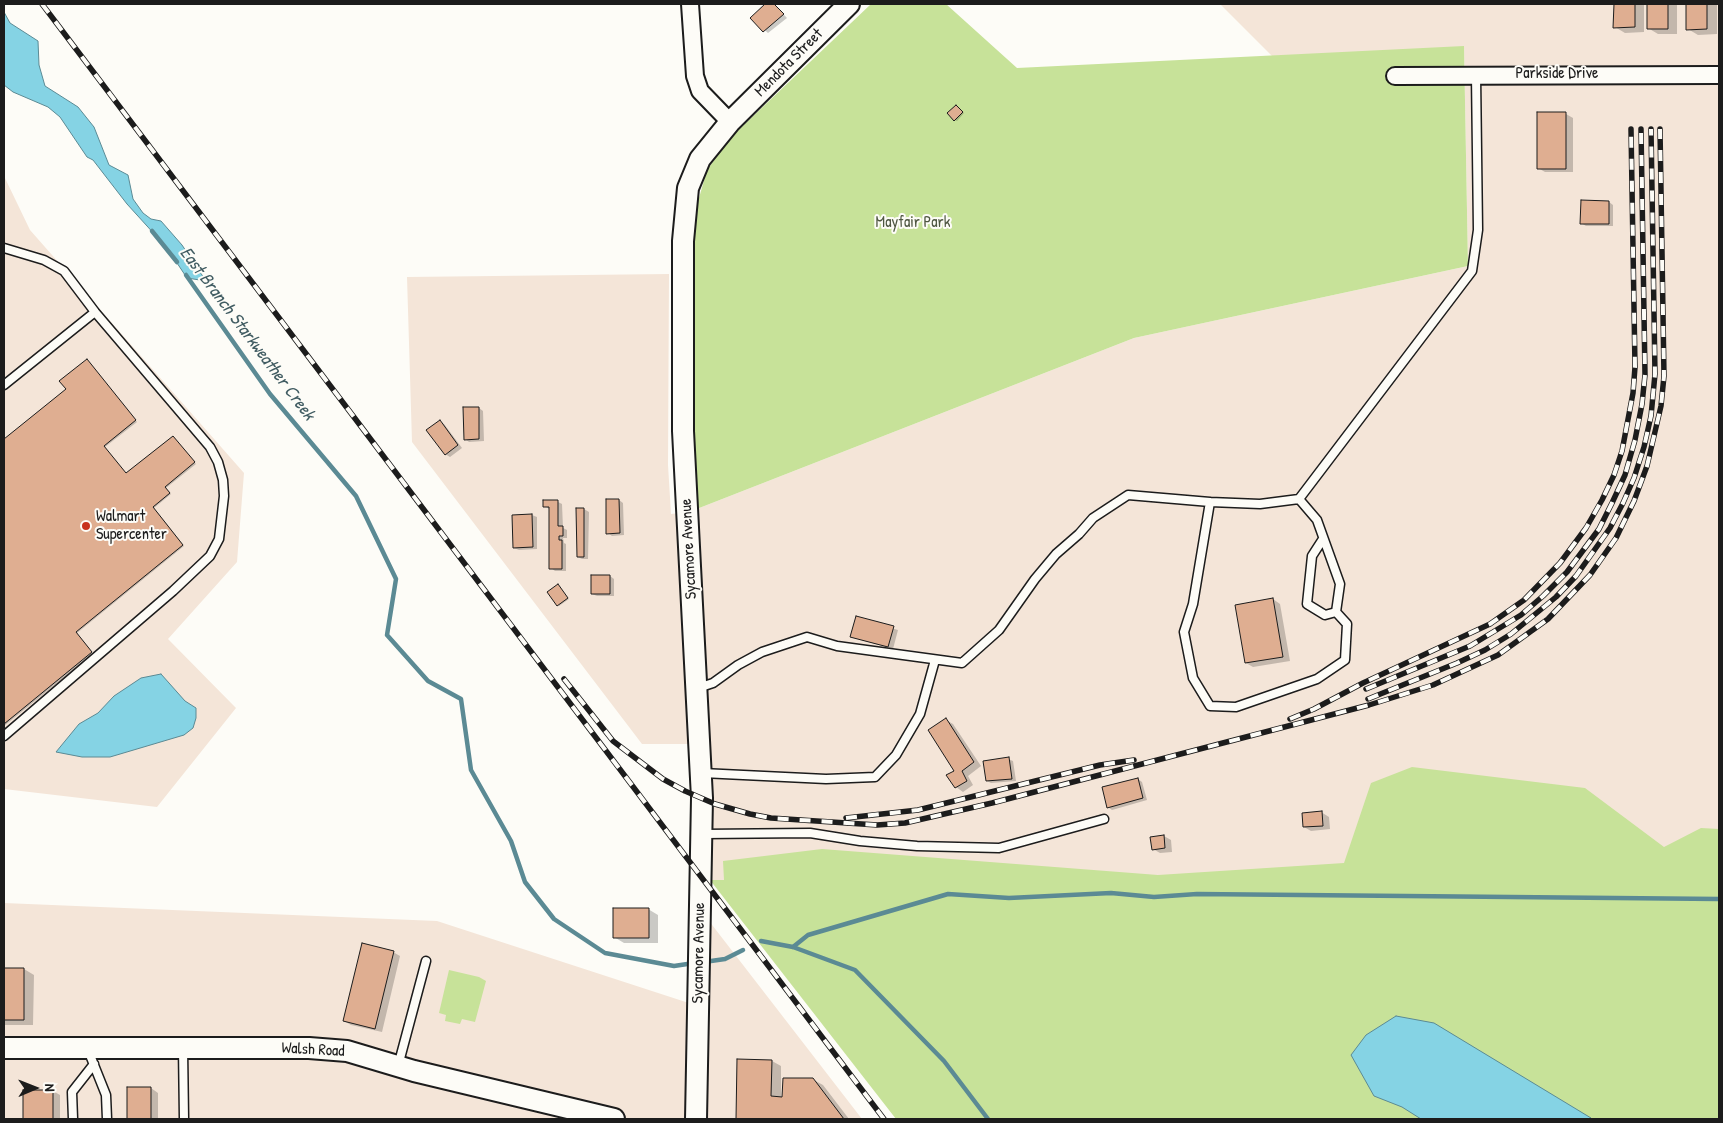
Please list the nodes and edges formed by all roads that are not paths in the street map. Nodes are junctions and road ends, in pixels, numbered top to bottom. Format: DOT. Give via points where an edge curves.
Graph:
graph roads {
  1 [pos="690,4"];
  2 [pos="849,4"];
  3 [pos="1719,74"];
  4 [pos="1476,75"];
  5 [pos="1395,76"];
  6 [pos="730,122"];
  7 [pos="4,248"];
  8 [pos="95,312"];
  9 [pos="4,385"];
  10 [pos="1299,499"];
  11 [pos="1210,502"];
  12 [pos="1323,539"];
  13 [pos="1336,612"];
  14 [pos="935,660"];
  15 [pos="696,688"];
  16 [pos="4,736"];
  17 [pos="700,773"];
  18 [pos="1104,819"];
  19 [pos="701,834"];
  20 [pos="426,961"];
  21 [pos="4,1048"];
  22 [pos="183,1048"];
  23 [pos="90,1056"];
  24 [pos="398,1066"];
  25 [pos="73,1119"];
  26 [pos="107,1119"];
  27 [pos="184,1119"];
  28 [pos="614,1119"];
  29 [pos="696,1119"];
  1 -- 6 [label="street" via="695,76 700,91"];
  2 -- 6 [label="street, Mendota Street"];
  3 -- 4 [label="street, Parkside Drive"];
  4 -- 5 [label="street, Parkside Drive"];
  4 -- 10 [label="lane" via="1478,230 1472,271"];
  6 -- 15 [label="street, Sycamore Avenue" via="700,159 688,188 682,241 683,431"];
  7 -- 8 [label="lane" via="57,266"];
  8 -- 9 [label="lane"];
  8 -- 16 [label="lane" via="210,446 223,480 219,539 210,556 173,591"];
  10 -- 11 [label="lane" via="1260,504"];
  10 -- 12 [label="lane" via="1317,520"];
  11 -- 13 [label="lane" via="1193,604 1184,632 1193,678 1210,706 1236,707 1317,680 1345,660 1347,624"];
  11 -- 14 [label="lane" via="1128,494 1093,518 1056,554 999,630 962,663"];
  12 -- 13 [label="lane" via="1340,584"];
  12 -- 13 [label="lane" via="1312,556 1307,604 1325,615"];
  14 -- 15 [label="lane" via="837,646 807,637 762,652 714,683"];
  14 -- 17 [label="lane" via="920,714 896,754 875,777 826,779"];
  15 -- 17 [label="street, Sycamore Avenue"];
  17 -- 19 [label="street, Sycamore Avenue"];
  18 -- 19 [label="lane" via="999,848 917,846 810,833"];
  19 -- 29 [label="street, Sycamore Avenue"];
  20 -- 24 [label="lane"];
  21 -- 23 [label="street, Walsh Road"];
  22 -- 23 [label="street, Walsh Road"];
  22 -- 24 [label="street, Walsh Road" via="347,1051"];
  22 -- 27 [label="lane"];
  23 -- 25 [label="lane" via="72,1092"];
  23 -- 26 [label="lane" via="106,1094"];
  24 -- 28 [label="street, Walsh Road"];
}
